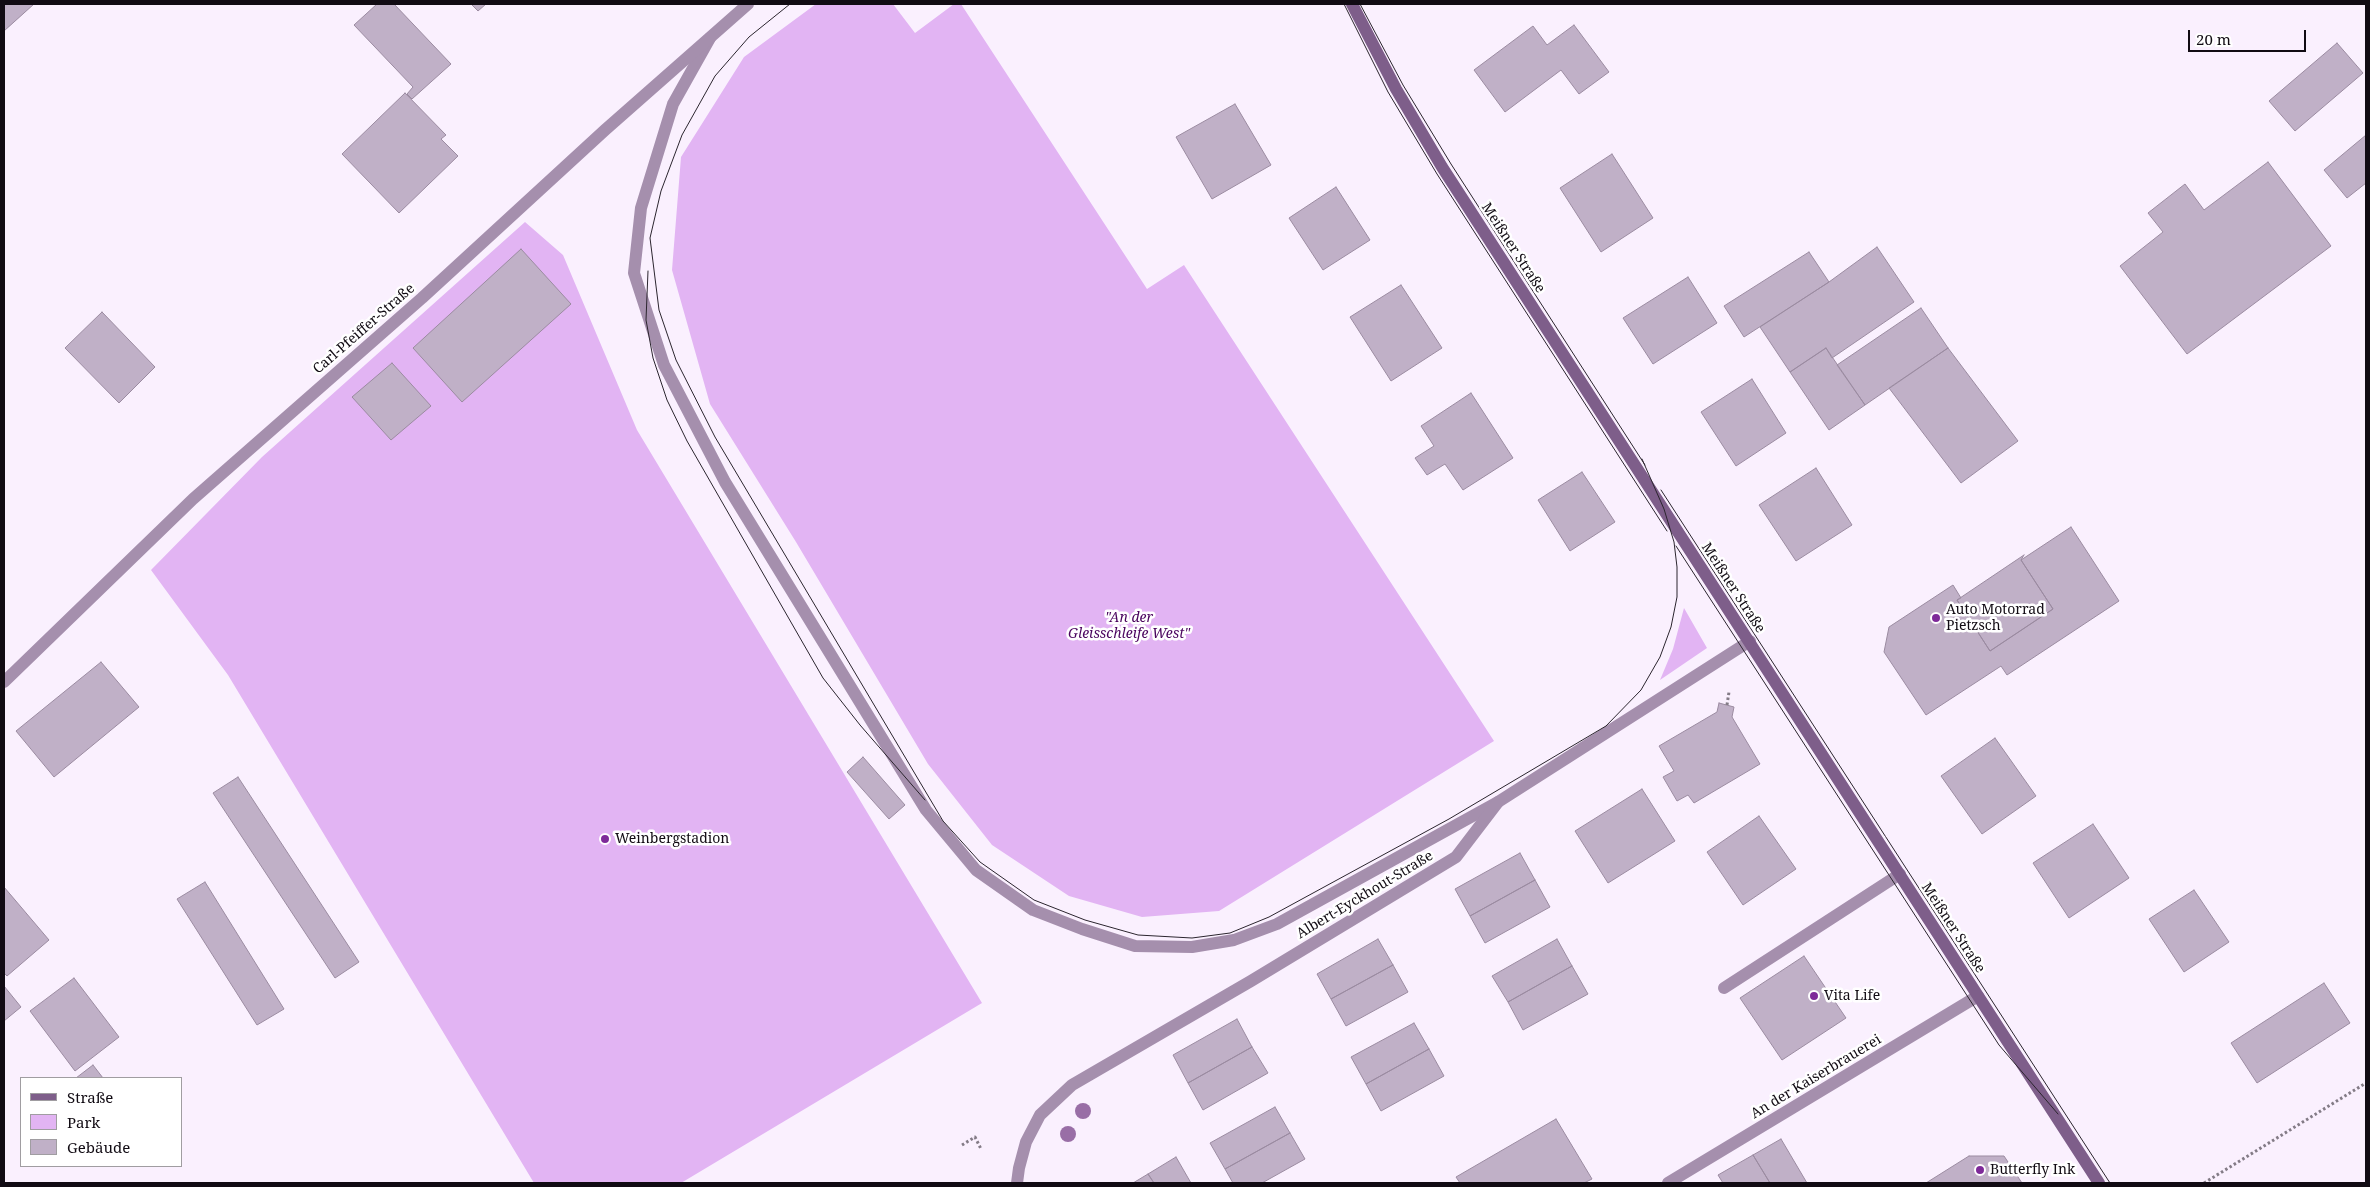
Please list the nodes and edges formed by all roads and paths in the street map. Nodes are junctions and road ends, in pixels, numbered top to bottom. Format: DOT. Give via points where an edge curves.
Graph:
graph roads {
  1 [pos="748,4"];
  2 [pos="1352,4"];
  3 [pos="712,36"];
  4 [pos="1750,641"];
  5 [pos="4,682"];
  6 [pos="1729,692"];
  7 [pos="1726,705"];
  8 [pos="1498,802"];
  9 [pos="1900,874"];
  10 [pos="1724,988"];
  11 [pos="1978,996"];
  12 [pos="2366,1083"];
  13 [pos="962,1145"];
  14 [pos="981,1149"];
  15 [pos="1017,1183"];
  16 [pos="1668,1183"];
  17 [pos="2099,1183"];
  18 [pos="2204,1183"];
  1 -- 3 [label="street, Carl-Pfeiffer-Straße"];
  2 -- 4 [label="main road, Meißner Straße" via="1396,89 1442,167"];
  3 -- 5 [label="street, Carl-Pfeiffer-Straße" via="193,499"];
  3 -- 8 [label="street" via="673,104 642,208 634,273 664,365 724,482 926,810 976,870 1033,910 1082,929 1135,946 1192,946 1234,940 1276,924"];
  4 -- 8 [label="street, Albert-Eyckhout-Straße"];
  4 -- 9 [label="main road, Meißner Straße"];
  6 -- 7 [label="path"];
  8 -- 15 [label="street, Albert-Eyckhout-Straße" via="1456,857 1072,1085 1040,1115 1026,1142"];
  9 -- 10 [label="street"];
  9 -- 11 [label="main road, Meißner Straße"];
  11 -- 16 [label="street, An der Kaiserbrauerei"];
  11 -- 17 [label="main road, Meißner Straße"];
  12 -- 18 [label="path"];
  13 -- 14 [label="path" via="975,1137"];
}
